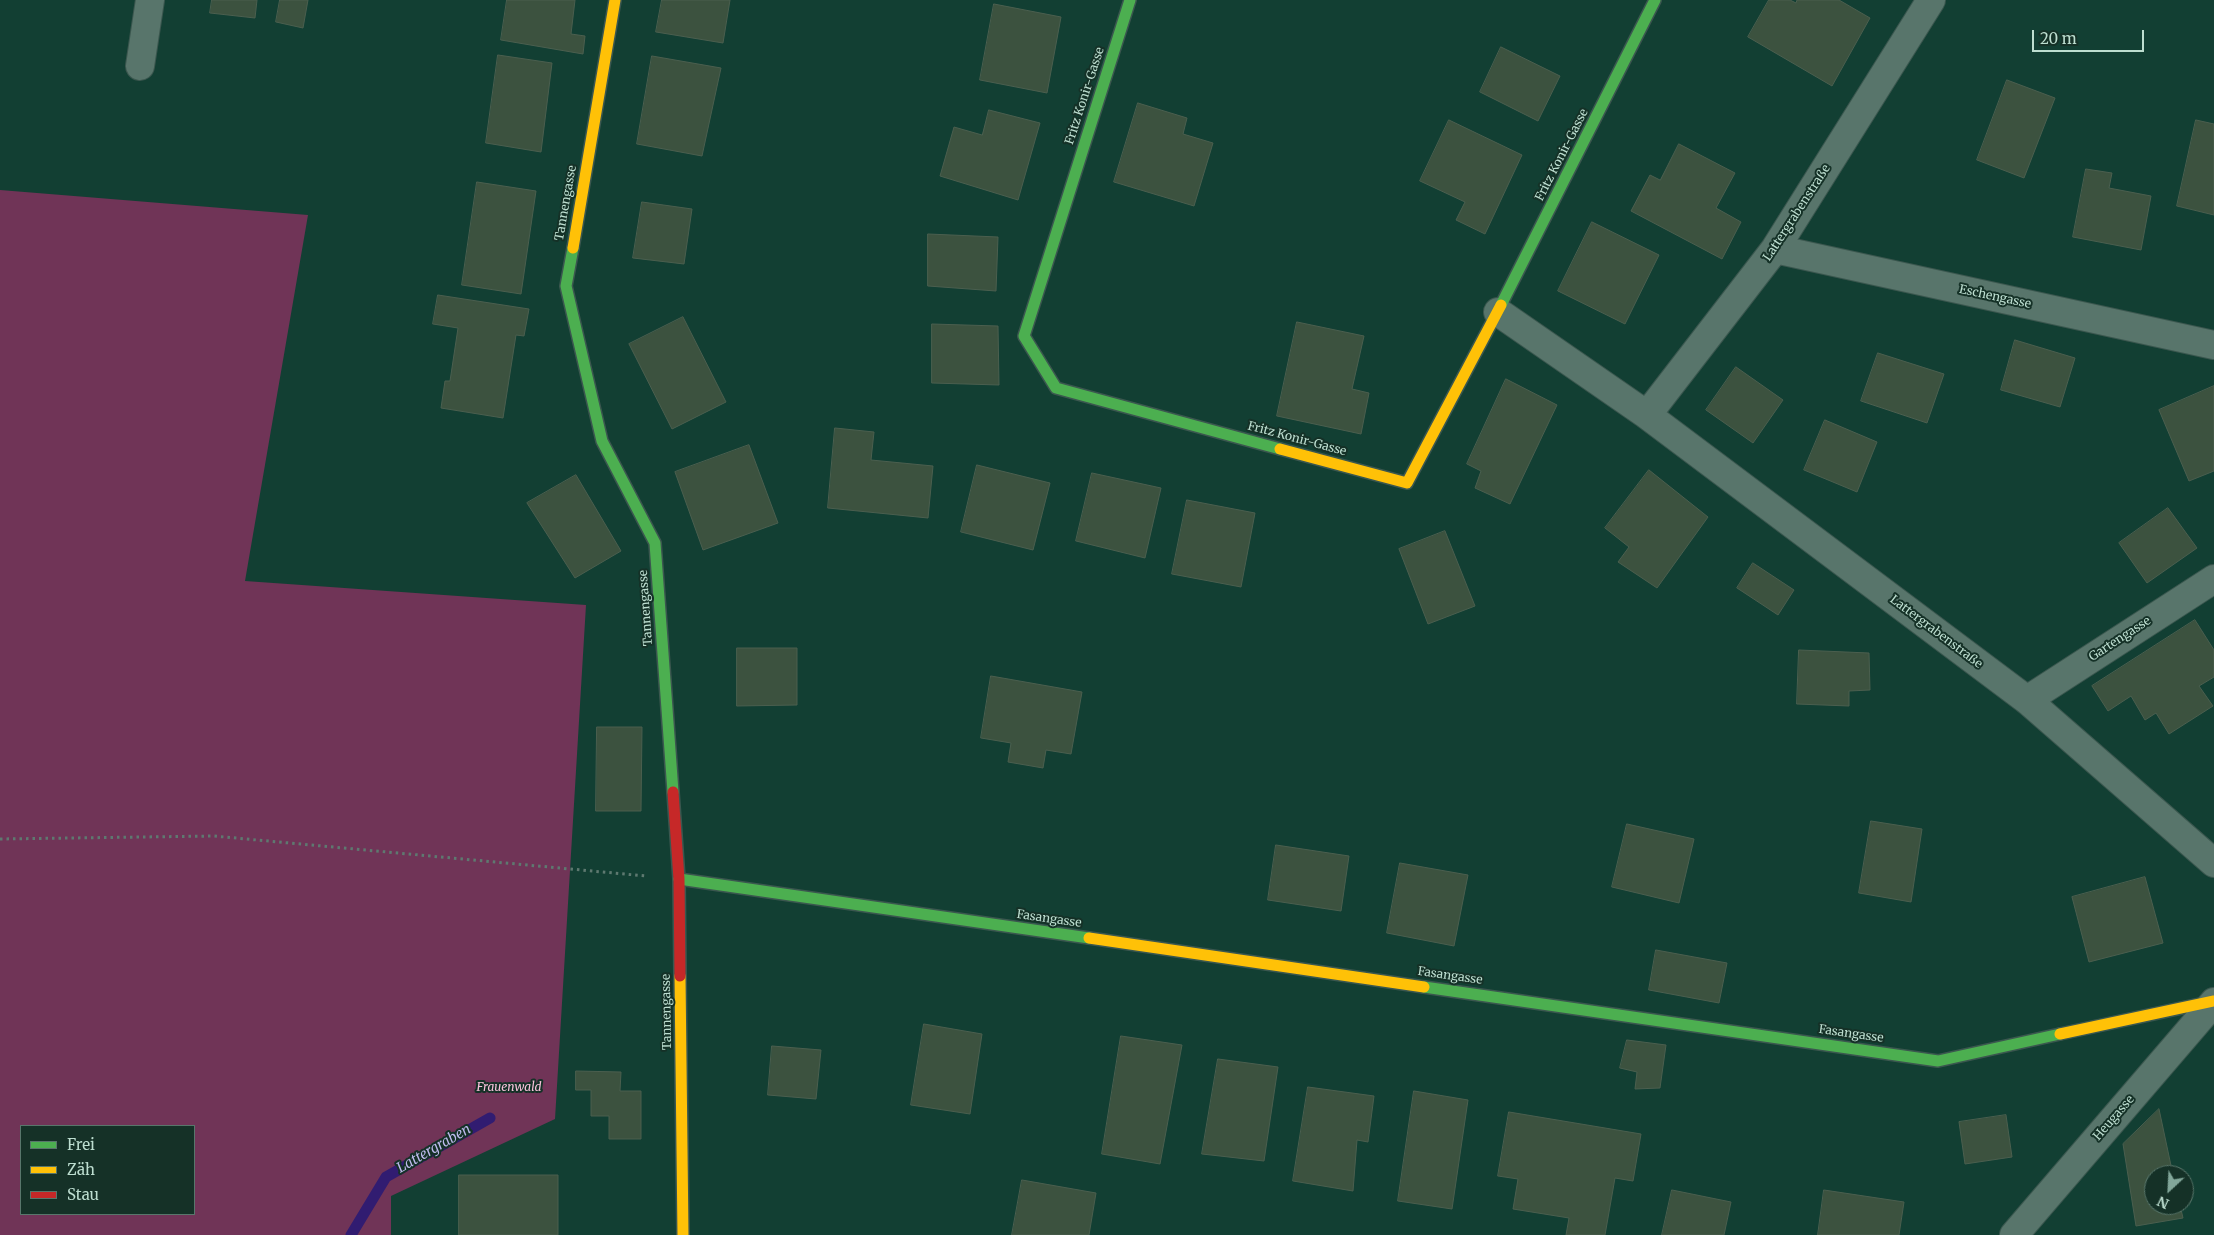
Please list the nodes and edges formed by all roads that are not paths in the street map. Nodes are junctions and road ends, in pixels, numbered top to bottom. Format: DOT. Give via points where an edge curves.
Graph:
graph roads {
  1 [pos="150,0"];
  2 [pos="615,0"];
  3 [pos="1130,0"];
  4 [pos="1655,0"];
  5 [pos="1932,0"];
  6 [pos="140,66"];
  7 [pos="1775,249"];
  8 [pos="1498,312"];
  9 [pos="2214,345"];
  10 [pos="1647,415"];
  11 [pos="2214,578"];
  12 [pos="2027,700"];
  13 [pos="2214,863"];
  14 [pos="679,879"];
  15 [pos="2214,1001"];
  16 [pos="683,1235"];
  17 [pos="2014,1235"];
  1 -- 6 [label="street"];
  2 -- 14 [label="street, Tannengasse" via="566,286 602,441 655,543"];
  3 -- 8 [label="street, Fritz Konir-Gasse" via="1024,336 1056,388 1407,483"];
  4 -- 8 [label="street, Fritz Konir-Gasse"];
  5 -- 7 [label="street, Lattergrabenstraße"];
  7 -- 9 [label="street, Eschengasse"];
  7 -- 10 [label="street, Lattergrabenstraße"];
  8 -- 10 [label="street, Lattergrabenstraße"];
  10 -- 12 [label="street, Lattergrabenstraße"];
  11 -- 12 [label="street, Gartengasse"];
  12 -- 13 [label="street, Lattergrabenstraße"];
  14 -- 15 [label="street, Fasangasse" via="1938,1061"];
  14 -- 16 [label="street, Tannengasse"];
  15 -- 17 [label="street, Heugasse"];
}
